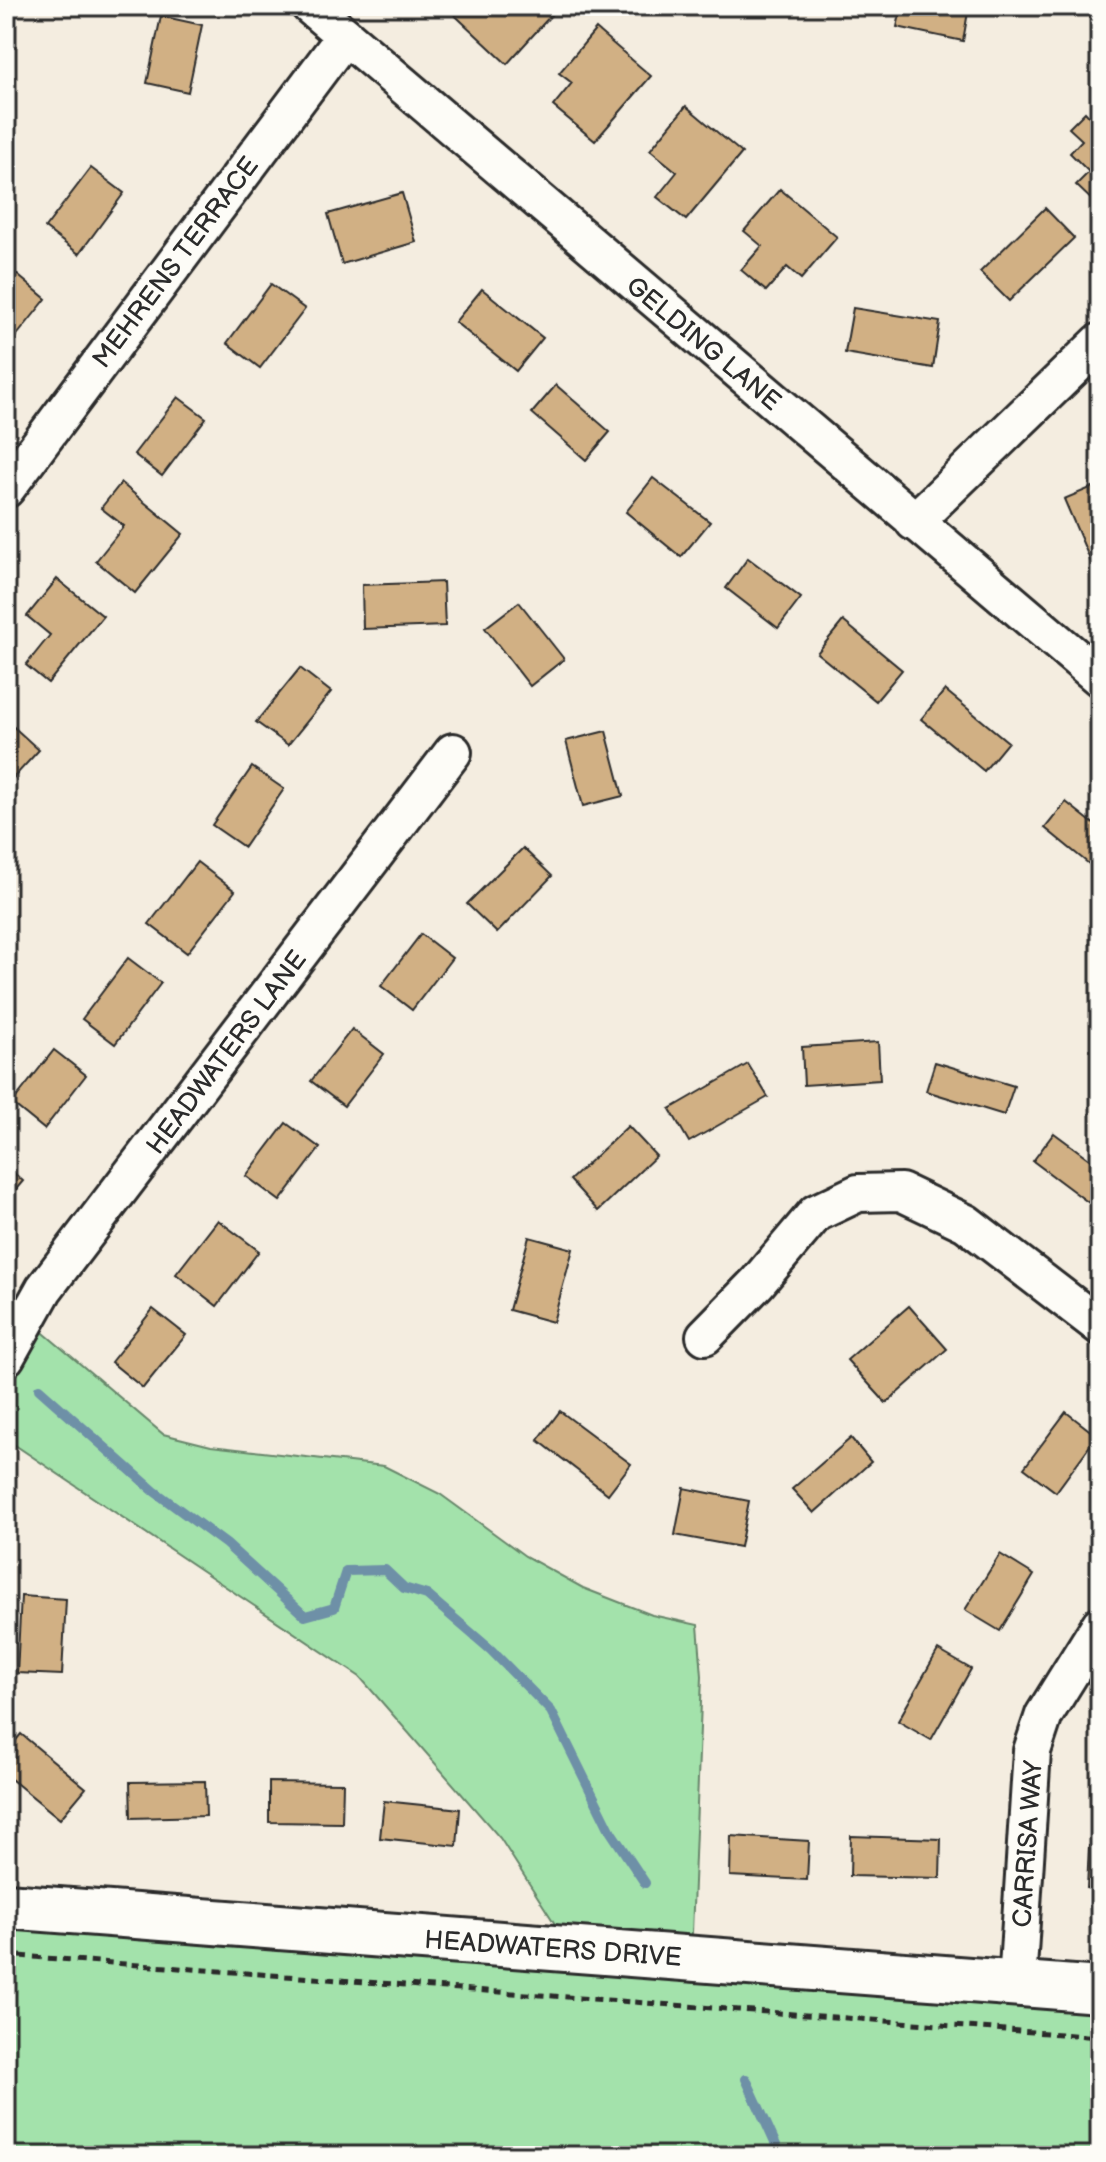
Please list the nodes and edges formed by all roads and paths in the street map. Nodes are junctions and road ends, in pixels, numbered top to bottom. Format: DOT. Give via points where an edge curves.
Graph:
graph roads {
  1 [pos="310,6"];
  2 [pos="345,36"];
  3 [pos="1100,342"];
  4 [pos="6,489"];
  5 [pos="914,522"];
  6 [pos="1100,678"];
  7 [pos="453,752"];
  8 [pos="1100,1326"];
  9 [pos="705,1336"];
  10 [pos="6,1357"];
  11 [pos="1100,1625"];
  12 [pos="6,1906"];
  13 [pos="6,1955"];
  14 [pos="1017,1984"];
  15 [pos="1100,1990"];
  16 [pos="1100,2037"];
  1 -- 2 [label="street, GELDING LANE"];
  2 -- 4 [label="street, MEHRENS TERRACE"];
  2 -- 5 [label="street, GELDING LANE"];
  3 -- 5 [label="street"];
  5 -- 6 [label="street, GELDING LANE"];
  7 -- 10 [label="street, HEADWATERS LANE" via="44,1289"];
  8 -- 9 [label="street" via="966,1223 901,1192 858,1193 816,1213"];
  11 -- 14 [label="street, CARRISA WAY" via="1044,1715 1032,1751"];
  12 -- 14 [label="street, HEADWATERS DRIVE"];
  13 -- 16 [label="path"];
  14 -- 15 [label="street, HEADWATERS DRIVE"];
}
